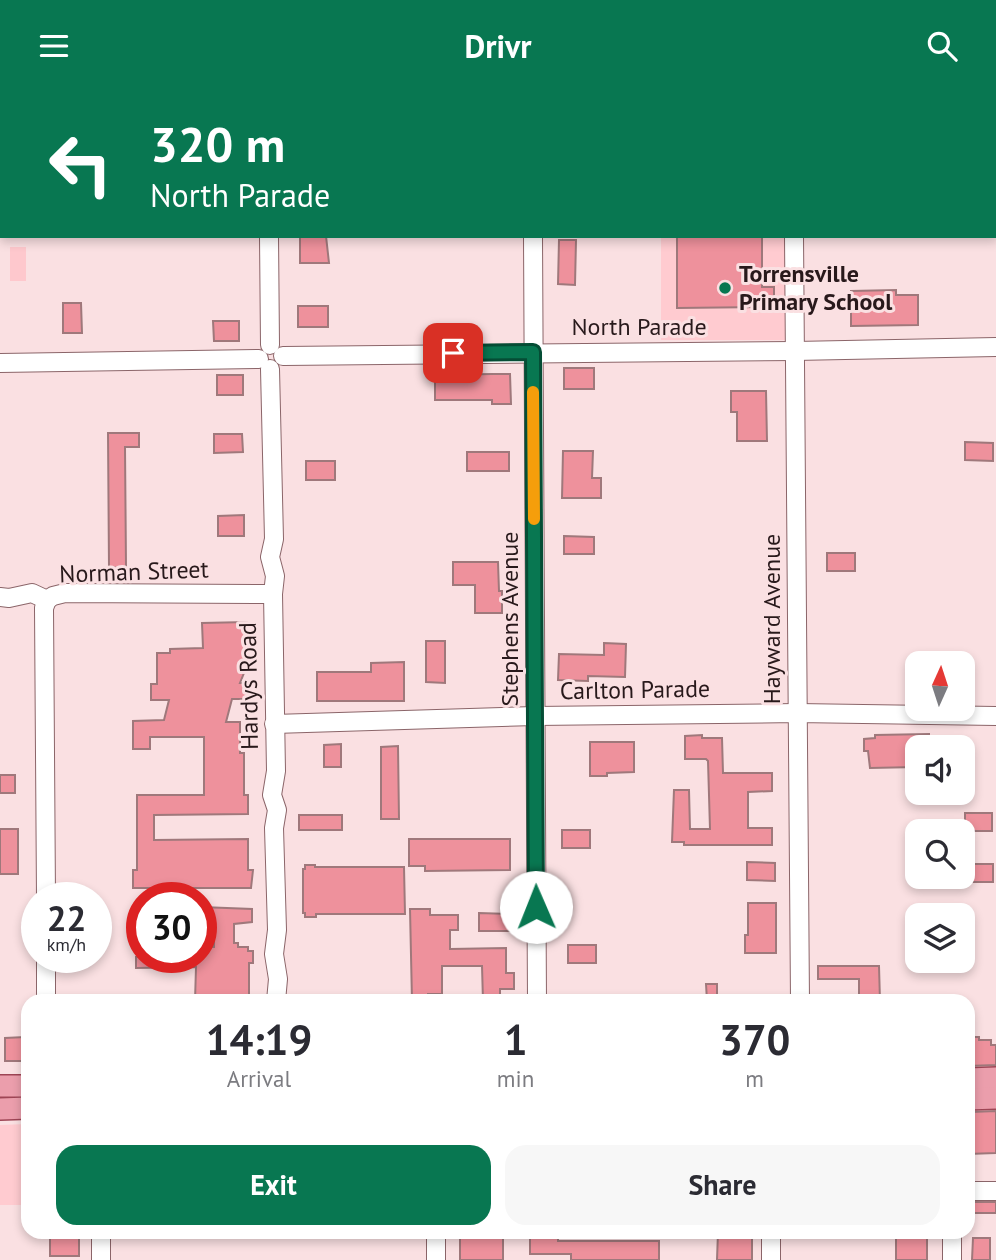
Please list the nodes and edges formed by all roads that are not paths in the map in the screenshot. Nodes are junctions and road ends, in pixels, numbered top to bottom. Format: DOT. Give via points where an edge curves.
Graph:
graph roads {
  1 [pos="269,238"];
  2 [pos="533,238"];
  3 [pos="794,238"];
  4 [pos="996,347"];
  5 [pos="795,351"];
  6 [pos="533,352"];
  7 [pos="270,357"];
  8 [pos="0,363"];
  9 [pos="273,594"];
  10 [pos="0,597"];
  11 [pos="47,600"];
  12 [pos="797,713"];
  13 [pos="535,716"];
  14 [pos="996,716"];
  15 [pos="274,723"];
  16 [pos="46,882"];
  17 [pos="46,973"];
  18 [pos="47,994"];
  19 [pos="277,994"];
  20 [pos="537,994"];
  21 [pos="800,994"];
  22 [pos="996,1078"];
  23 [pos="975,1079"];
  24 [pos="0,1086"];
  25 [pos="21,1086"];
  26 [pos="996,1098"];
  27 [pos="975,1099"];
  28 [pos="21,1108"];
  29 [pos="0,1109"];
  30 [pos="975,1191"];
  31 [pos="996,1191"];
  32 [pos="101,1239"];
  33 [pos="436,1239"];
  34 [pos="771,1239"];
  35 [pos="952,1239"];
  36 [pos="101,1260"];
  37 [pos="436,1260"];
  38 [pos="771,1260"];
  39 [pos="952,1260"];
  1 -- 7 [label="street, Hardys Road"];
  2 -- 6 [label="street, Stephens Avenue"];
  3 -- 5 [label="street, Hayward Avenue"];
  4 -- 5 [label="street, North Parade"];
  5 -- 6 [label="street, North Parade"];
  5 -- 12 [label="street, Hayward Avenue"];
  6 -- 7 [label="street, North Parade"];
  6 -- 13 [label="street, Stephens Avenue"];
  7 -- 8 [label="street, North Parade"];
  7 -- 9 [label="street, Hardys Road"];
  9 -- 11 [label="street, Norman Street" via="65,593"];
  9 -- 15 [label="street, Hardys Road"];
  10 -- 11 [label="street, Norman Street" via="32,593"];
  11 -- 16 [label="street"];
  12 -- 13 [label="street, Carlton Parade"];
  12 -- 14 [label="street, Carlton Parade"];
  12 -- 21 [label="street, Hayward Avenue"];
  13 -- 15 [label="street, Carlton Parade"];
  13 -- 20 [label="street, Stephens Avenue"];
  15 -- 19 [label="street, Hardys Road"];
  17 -- 18 [label="street"];
  22 -- 23 [label="main road"];
  24 -- 25 [label="main road"];
  26 -- 27 [label="main road"];
  28 -- 29 [label="main road"];
  30 -- 31 [label="street"];
  32 -- 36 [label="street"];
  33 -- 37 [label="street"];
  34 -- 38 [label="street"];
  35 -- 39 [label="street"];
}
